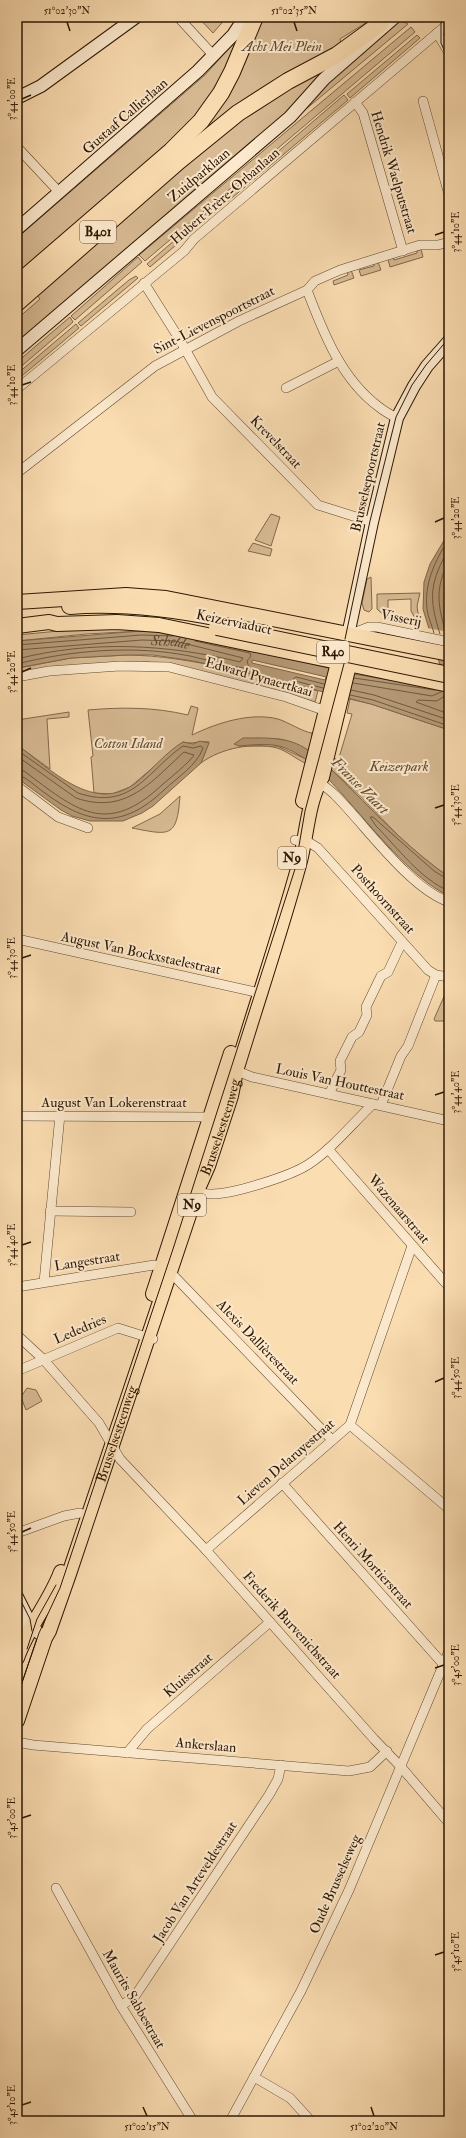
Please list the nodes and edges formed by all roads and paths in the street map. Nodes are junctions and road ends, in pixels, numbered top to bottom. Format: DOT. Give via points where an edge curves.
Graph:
graph roads {
  1 [pos="136,17"];
  2 [pos="178,17"];
  3 [pos="245,17"];
  4 [pos="255,17"];
  5 [pos="389,19"];
  6 [pos="449,22"];
  7 [pos="437,33"];
  8 [pos="449,53"];
  9 [pos="214,56"];
  10 [pos="17,98"];
  11 [pos="423,101"];
  12 [pos="355,102"];
  13 [pos="17,147"];
  14 [pos="175,156"];
  15 [pos="59,192"];
  16 [pos="449,195"];
  17 [pos="17,229"];
  18 [pos="449,242"];
  19 [pos="403,251"];
  20 [pos="144,283"];
  21 [pos="17,284"];
  22 [pos="307,290"];
  23 [pos="17,303"];
  24 [pos="449,341"];
  25 [pos="17,350"];
  26 [pos="186,350"];
  27 [pos="339,361"];
  28 [pos="286,388"];
  29 [pos="17,389"];
  30 [pos="397,418"];
  31 [pos="17,473"];
  32 [pos="372,522"];
  33 [pos="17,602"];
  34 [pos="70,606"];
  35 [pos="17,611"];
  36 [pos="108,613"];
  37 [pos="49,622"];
  38 [pos="218,623"];
  39 [pos="17,626"];
  40 [pos="348,637"];
  41 [pos="449,642"];
  42 [pos="449,654"];
  43 [pos="343,664"];
  44 [pos="449,666"];
  45 [pos="449,675"];
  46 [pos="17,677"];
  47 [pos="449,685"];
  48 [pos="335,697"];
  49 [pos="326,711"];
  50 [pos="323,748"];
  51 [pos="316,775"];
  52 [pos="17,786"];
  53 [pos="88,828"];
  54 [pos="299,840"];
  55 [pos="449,902"];
  56 [pos="17,939"];
  57 [pos="402,942"];
  58 [pos="436,975"];
  59 [pos="449,977"];
  60 [pos="256,992"];
  61 [pos="231,1069"];
  62 [pos="329,1094"];
  63 [pos="377,1104"];
  64 [pos="60,1115"];
  65 [pos="17,1116"];
  66 [pos="210,1118"];
  67 [pos="449,1121"];
  68 [pos="328,1149"];
  69 [pos="190,1188"];
  70 [pos="50,1210"];
  71 [pos="131,1212"];
  72 [pos="412,1246"];
  73 [pos="166,1270"];
  74 [pos="44,1282"];
  75 [pos="17,1287"];
  76 [pos="449,1287"];
  77 [pos="17,1335"];
  78 [pos="147,1337"];
  79 [pos="43,1360"];
  80 [pos="17,1371"];
  81 [pos="350,1425"];
  82 [pos="332,1440"];
  83 [pos="109,1441"];
  84 [pos="282,1484"];
  85 [pos="449,1509"];
  86 [pos="80,1513"];
  87 [pos="17,1533"];
  88 [pos="206,1550"];
  89 [pos="17,1597"];
  90 [pos="17,1607"];
  91 [pos="270,1622"];
  92 [pos="32,1627"];
  93 [pos="45,1638"];
  94 [pos="449,1651"];
  95 [pos="18,1656"];
  96 [pos="444,1665"];
  97 [pos="17,1721"];
  98 [pos="17,1742"];
  99 [pos="387,1751"];
  100 [pos="126,1753"];
  101 [pos="281,1766"];
  102 [pos="401,1767"];
  103 [pos="449,1823"];
  104 [pos="56,1888"];
  105 [pos="121,2006"];
  106 [pos="254,2077"];
  107 [pos="193,2121"];
  108 [pos="230,2121"];
  109 [pos="311,2121"];
  1 -- 10 [label="street" via="41,86"];
  2 -- 9 [label="street"];
  3 -- 9 [label="street, Gustaaf Callierlaan"];
  4 -- 14 [label="highway, B401" via="242,52 221,93"];
  5 -- 14 [label="highway" via="337,55 288,81"];
  5 -- 25 [label="street, Zuidparklaan" via="324,79 290,117"];
  6 -- 7 [label="street, Hubert Frère-Orbanlaan"];
  7 -- 8 [label="street"];
  7 -- 12 [label="street, Hubert Frère-Orbanlaan"];
  9 -- 15 [label="street, Gustaaf Callierlaan"];
  11 -- 16 [label="street"];
  12 -- 19 [label="street, Hendrik Waelputstraat" via="363,113"];
  12 -- 20 [label="street, Hubert Frère-Orbanlaan"];
  13 -- 15 [label="street"];
  14 -- 21 [label="highway, B401"];
  14 -- 23 [label="highway, B401"];
  15 -- 17 [label="street, Gustaaf Callierlaan"];
  18 -- 19 [label="street, Sint-Lievenspoortstraat" via="420,245"];
  19 -- 22 [label="street, Sint-Lievenspoortstraat" via="340,270 315,281"];
  20 -- 26 [label="street, Krevelstraat"];
  20 -- 29 [label="street, Hubert Frère-Orbanlaan"];
  22 -- 26 [label="street, Sint-Lievenspoortstraat" via="239,321"];
  22 -- 27 [label="street"];
  24 -- 30 [label="street, Brusselsepoortstraat" via="417,381"];
  26 -- 31 [label="street, Sint-Lievenspoortstraat" via="155,366"];
  26 -- 32 [label="street, Krevelstraat" via="212,397 312,500 336,512"];
  27 -- 28 [label="street"];
  27 -- 30 [label="street" via="378,407"];
  30 -- 32 [label="street, Brusselsepoortstraat"];
  32 -- 40 [label="street, Brusselsepoortstraat"];
  33 -- 40 [label="main road" via="126,595 166,598"];
  34 -- 35 [label="main road, Keizerviaduct / R40"];
  34 -- 38 [label="highway, Keizerviaduct / R40" via="126,604 170,608"];
  36 -- 37 [label="main road, R40" via="56,617"];
  36 -- 38 [label="highway, R40"];
  37 -- 39 [label="main road, R40"];
  37 -- 43 [label="main road" via="159,625"];
  38 -- 44 [label="highway, Keizerviaduct / R40"];
  38 -- 45 [label="highway, Keizerviaduct / R40, bridge"];
  40 -- 41 [label="street, Visserij" via="370,627 377,627"];
  40 -- 42 [label="main road"];
  43 -- 47 [label="main road"];
  43 -- 48 [label="main road, Brusselsesteenweg / N9"];
  46 -- 49 [label="street, Edward Pynaertkaai" via="60,670 120,666 169,667"];
  48 -- 49 [label="main road, Brusselsesteenweg / N9"];
  48 -- 50 [label="main road, Brusselsesteenweg / N9"];
  49 -- 50 [label="main road, Brusselsesteenweg / N9"];
  50 -- 51 [label="main road, Brusselsesteenweg / N9"];
  51 -- 54 [label="main road, Brusselsesteenweg / N9"];
  51 -- 55 [label="street" via="419,884 433,895"];
  52 -- 53 [label="street" via="58,817"];
  54 -- 57 [label="street, Posthoornstraat" via="318,848 395,931"];
  54 -- 60 [label="main road, Brusselsesteenweg / N9"];
  56 -- 60 [label="street, August Van Bockxstaelestraat"];
  57 -- 58 [label="street, Posthoornstraat"];
  57 -- 62 [label="street" via="388,972 381,976 366,1007 367,1015 359,1032 352,1037 340,1061 341,1070"];
  58 -- 59 [label="street"];
  58 -- 63 [label="street" via="408,1046"];
  60 -- 61 [label="main road, Brusselsesteenweg / N9"];
  61 -- 62 [label="street, Louis Van Houttestraat" via="252,1077"];
  61 -- 66 [label="main road, Brusselsesteenweg / N9"];
  61 -- 69 [label="main road, Brusselsesteenweg / N9" via="232,1096 208,1166"];
  62 -- 63 [label="street, Louis Van Houttestraat"];
  63 -- 67 [label="street, Louis Van Houttestraat"];
  63 -- 68 [label="street"];
  64 -- 65 [label="street, August Van Lokerenstraat"];
  64 -- 66 [label="street, August Van Lokerenstraat"];
  64 -- 70 [label="street"];
  66 -- 69 [label="main road, Brusselsesteenweg / N9"];
  68 -- 69 [label="street" via="309,1164 290,1174 218,1194"];
  68 -- 72 [label="street, Wazenaarstraat"];
  69 -- 73 [label="main road, Brusselsesteenweg / N9"];
  70 -- 71 [label="street"];
  70 -- 74 [label="street"];
  72 -- 76 [label="street, Wazenaarstraat"];
  72 -- 81 [label="street, Lieven Delaruyestraat"];
  73 -- 74 [label="street, Langestraat" via="154,1265"];
  73 -- 78 [label="main road, Brusselsesteenweg / N9"];
  73 -- 82 [label="street, Alexis Dallièrestraat"];
  74 -- 75 [label="street, Langestraat"];
  77 -- 79 [label="street, Frederik Burvenichstraat"];
  78 -- 79 [label="street, Lededries" via="118,1328"];
  78 -- 83 [label="main road, Brusselsesteenweg / N9"];
  79 -- 80 [label="street, Lededries"];
  79 -- 83 [label="street, Frederik Burvenichstraat" via="99,1423"];
  81 -- 82 [label="street, Lieven Delaruyestraat"];
  81 -- 85 [label="street"];
  82 -- 84 [label="street, Lieven Delaruyestraat"];
  83 -- 86 [label="main road, Brusselsesteenweg / N9"];
  83 -- 88 [label="street, Frederik Burvenichstraat" via="120,1459"];
  83 -- 93 [label="main road, Brusselsesteenweg / N9" via="52,1623"];
  84 -- 88 [label="street, Lieven Delaruyestraat"];
  84 -- 96 [label="street, Henri Mortierstraat"];
  86 -- 87 [label="street"];
  86 -- 92 [label="main road, Brusselsesteenweg / N9" via="55,1586"];
  88 -- 91 [label="street, Frederik Burvenichstraat"];
  89 -- 92 [label="street"];
  90 -- 95 [label="street" via="21,1625"];
  91 -- 99 [label="street, Frederik Burvenichstraat"];
  91 -- 100 [label="street, Kluisstraat" via="147,1729"];
  92 -- 93 [label="street"];
  92 -- 95 [label="main road, Brusselsesteenweg / N9"];
  93 -- 97 [label="main road, Brusselsesteenweg / N9"];
  94 -- 96 [label="street, Oude Brusselseweg"];
  96 -- 102 [label="street, Oude Brusselseweg"];
  98 -- 100 [label="street, Ankerslaan"];
  99 -- 101 [label="street, Ankerslaan" via="370,1767 354,1771"];
  99 -- 102 [label="street, Frederik Burvenichstraat"];
  100 -- 101 [label="street, Ankerslaan"];
  101 -- 105 [label="street, Jacob Van Arteveldestraat" via="278,1779 269,1794 168,1949 135,1996"];
  102 -- 103 [label="street, Frederik Burvenichstraat"];
  102 -- 106 [label="street, Oude Brusselseweg" via="349,1890 301,1991"];
  104 -- 105 [label="street, Maurits Sabbestraat"];
  105 -- 107 [label="street, Maurits Sabbestraat"];
  106 -- 108 [label="street, Oude Brusselseweg"];
  106 -- 109 [label="street" via="290,2098"];
}
